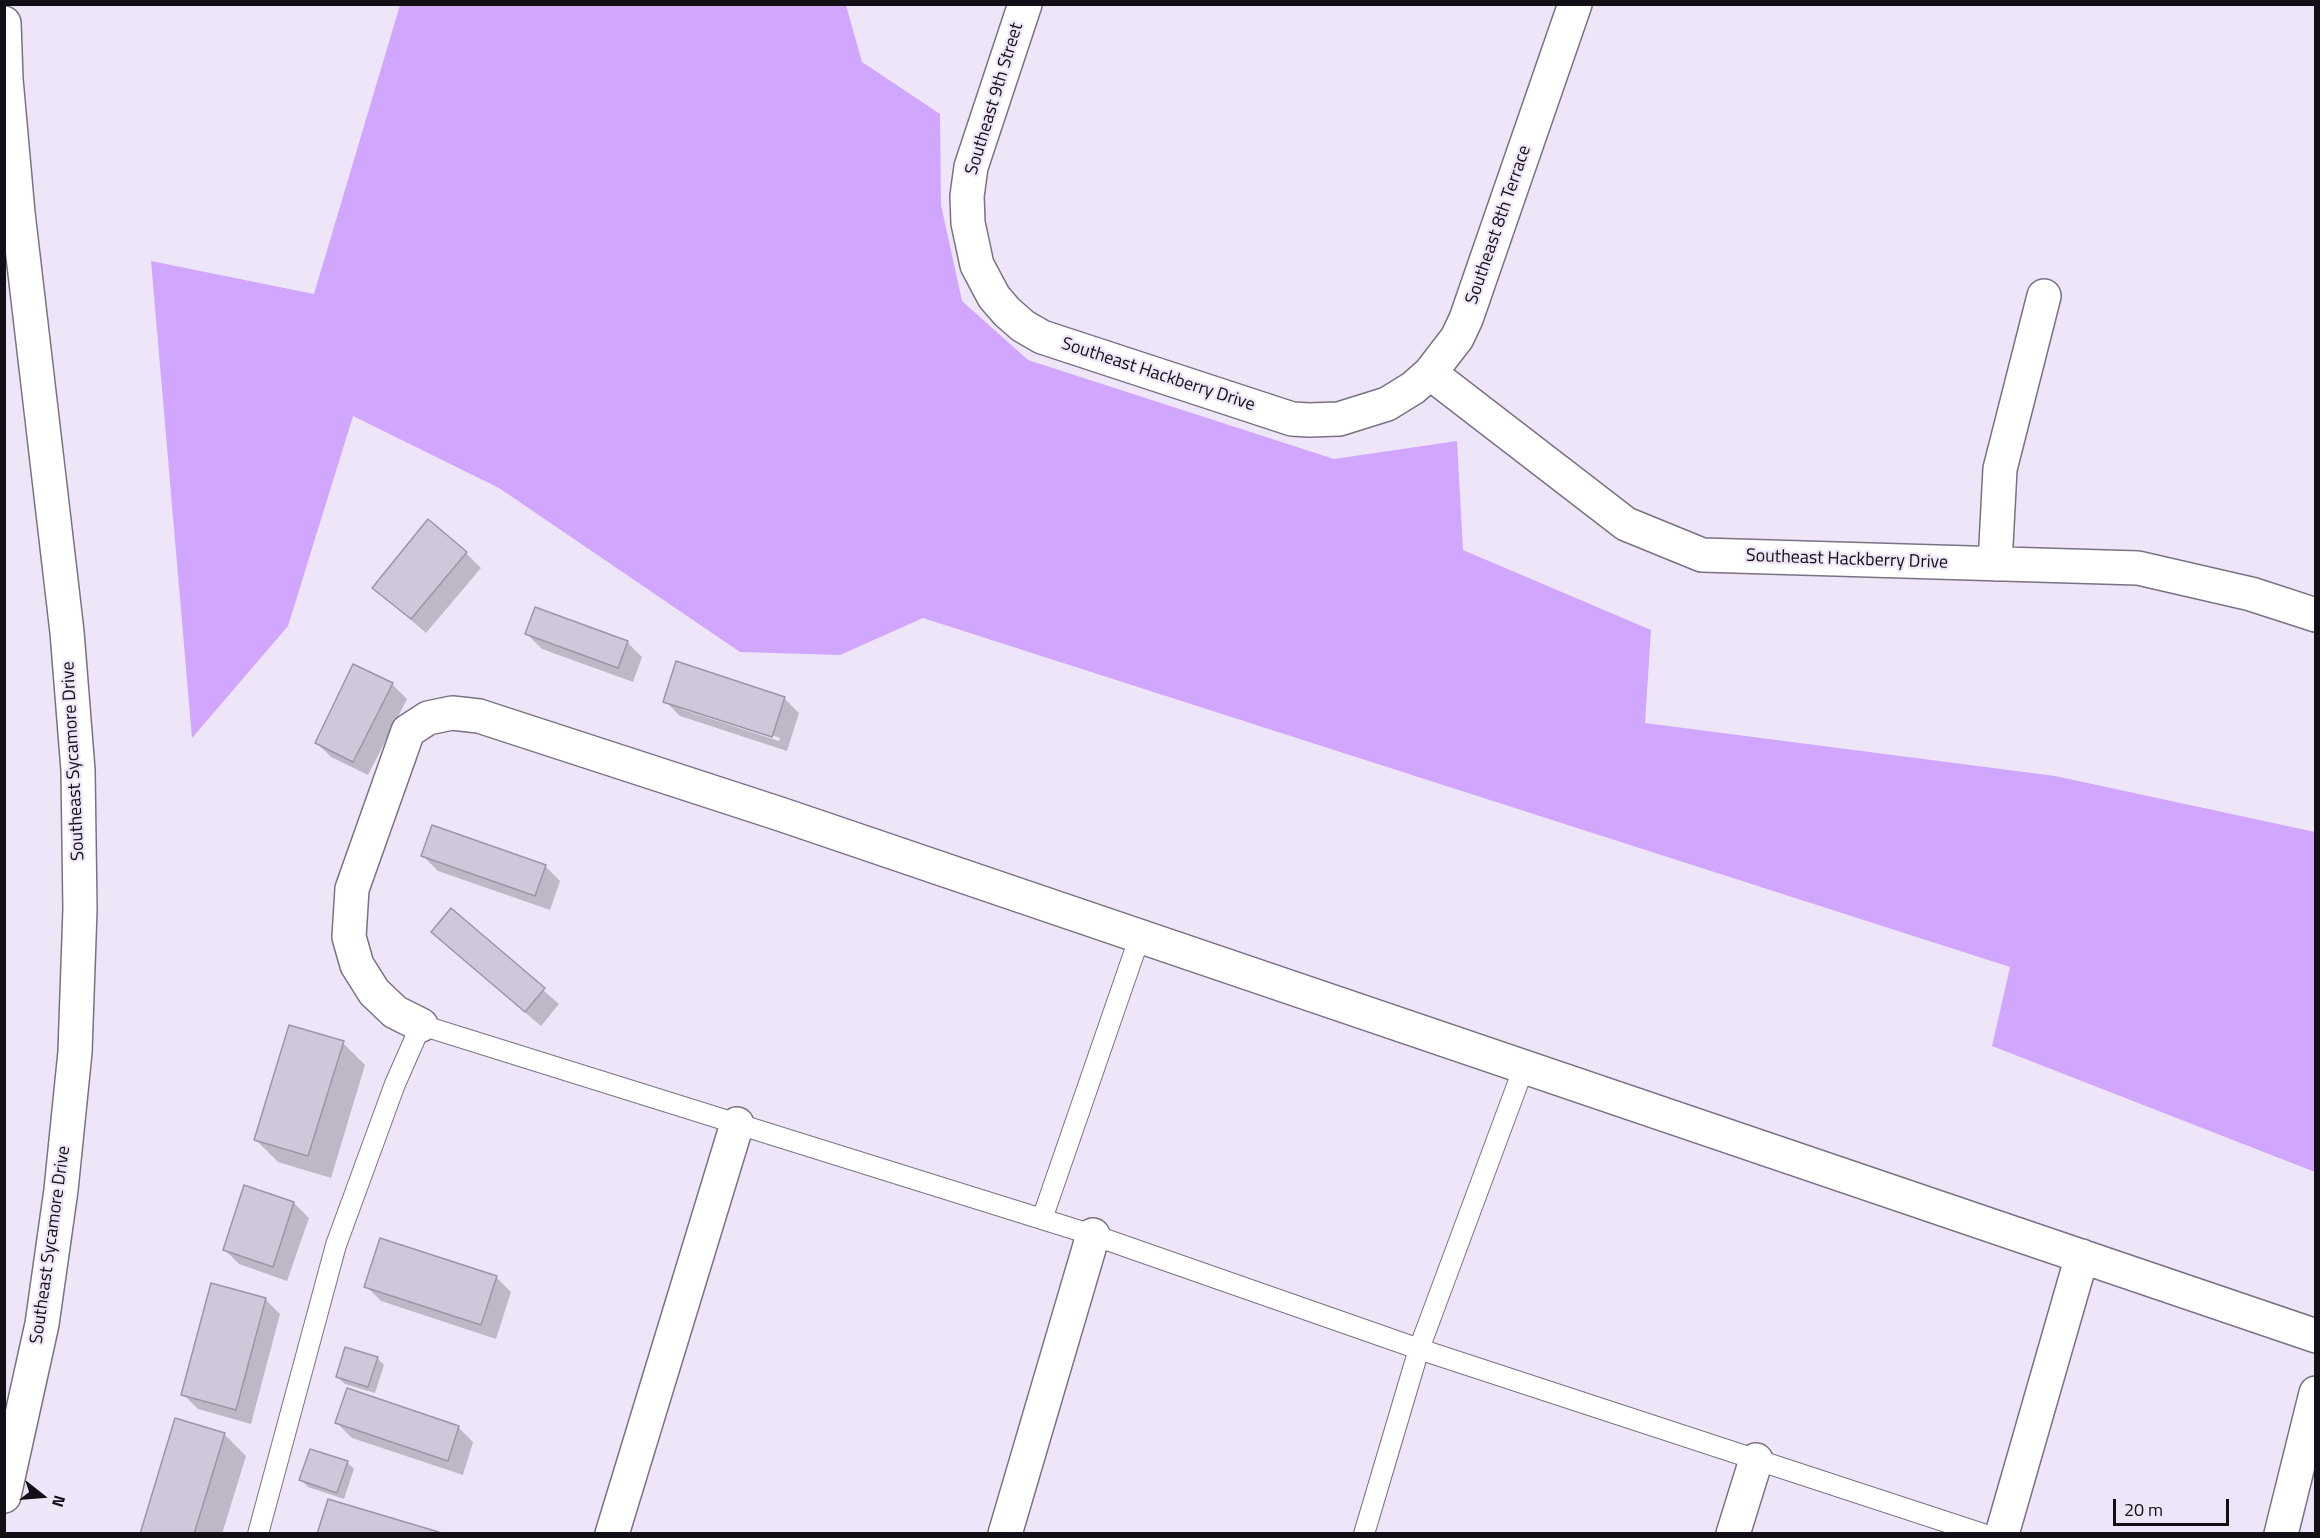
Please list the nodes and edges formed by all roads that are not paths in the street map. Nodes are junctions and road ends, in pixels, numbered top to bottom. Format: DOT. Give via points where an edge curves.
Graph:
graph roads {
  1 [pos="1024,4"];
  2 [pos="1575,4"];
  3 [pos="4,23"];
  4 [pos="977,264"];
  5 [pos="2044,296"];
  6 [pos="1430,373"];
  7 [pos="1372,410"];
  8 [pos="1995,564"];
  9 [pos="2316,615"];
  10 [pos="1140,936"];
  11 [pos="421,1025"];
  12 [pos="1524,1067"];
  13 [pos="737,1124"];
  14 [pos="1042,1219"];
  15 [pos="1093,1235"];
  16 [pos="2082,1256"];
  17 [pos="2316,1336"];
  18 [pos="1419,1349"];
  19 [pos="2316,1393"];
  20 [pos="1756,1460"];
  21 [pos="4,1496"];
  22 [pos="258,1533"];
  23 [pos="612,1533"];
  24 [pos="1005,1533"];
  25 [pos="1364,1533"];
  26 [pos="1733,1533"];
  27 [pos="1983,1533"];
  28 [pos="2002,1533"];
  29 [pos="2281,1533"];
  1 -- 4 [label="street, Southeast 9th Street" via="970,167 968,223"];
  2 -- 6 [label="street, Southeast 8th Terrace" via="1466,319 1457,338"];
  3 -- 21 [label="street, Southeast Sycamore Drive" via="18,213 67,632 78,770 80,909 75,1052 61,1190 42,1324"];
  4 -- 7 [label="street, Southeast Hackberry Drive" via="994,297 1007,312 1042,337 1292,419 1339,419"];
  5 -- 8 [label="street" via="2000,469"];
  6 -- 7 [label="street, Southeast 8th Terrace" via="1413,388"];
  6 -- 8 [label="street, Southeast Hackberry Drive" via="1626,524 1702,555"];
  8 -- 9 [label="street, Southeast Hackberry Drive" via="2138,568 2251,594"];
  10 -- 11 [label="street" via="680,781 479,716 452,713 428,718 408,731 352,889 349,937 357,965 374,992 395,1012"];
  10 -- 12 [label="street"];
  10 -- 14 [label="lane"];
  11 -- 13 [label="lane"];
  11 -- 22 [label="lane" via="336,1245"];
  12 -- 16 [label="street"];
  12 -- 18 [label="lane"];
  13 -- 14 [label="lane"];
  13 -- 23 [label="street"];
  14 -- 15 [label="lane"];
  15 -- 18 [label="lane"];
  15 -- 24 [label="street"];
  16 -- 17 [label="street"];
  16 -- 28 [label="street"];
  18 -- 20 [label="lane"];
  18 -- 25 [label="lane"];
  19 -- 29 [label="street"];
  20 -- 26 [label="street"];
  20 -- 27 [label="lane"];
}
